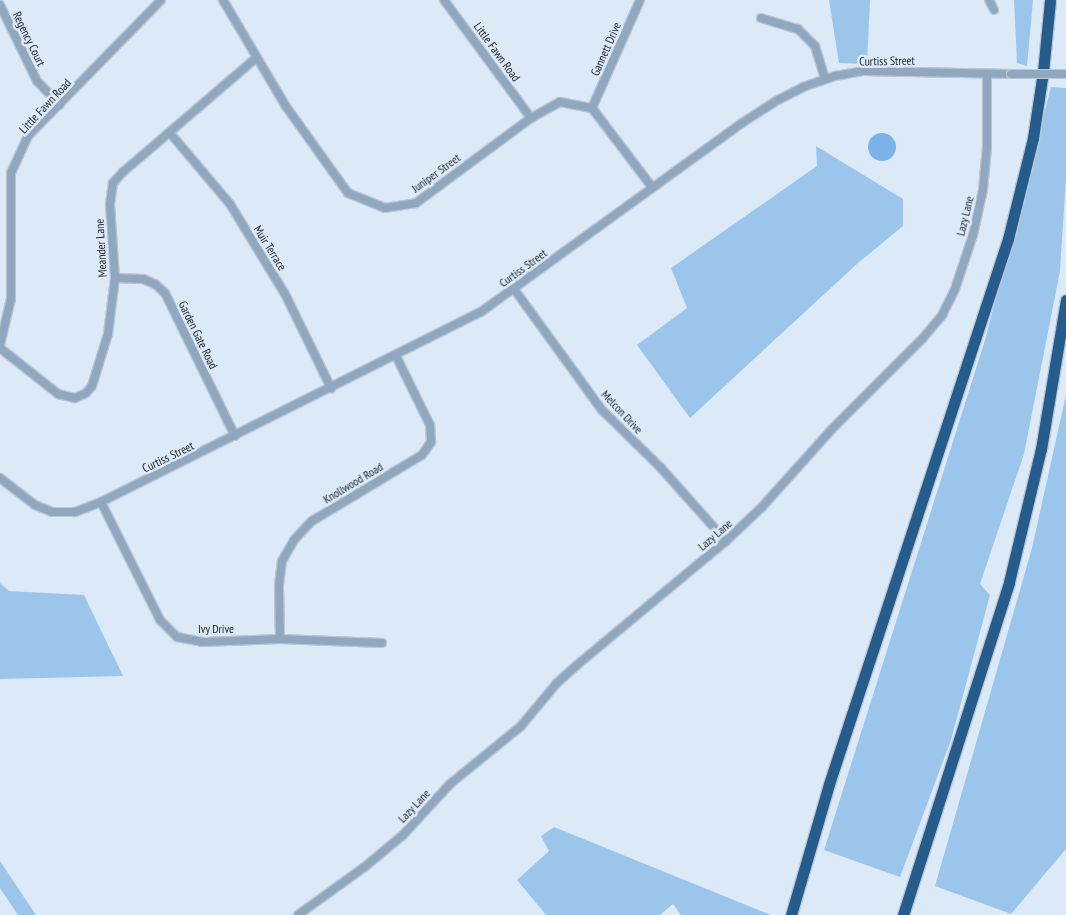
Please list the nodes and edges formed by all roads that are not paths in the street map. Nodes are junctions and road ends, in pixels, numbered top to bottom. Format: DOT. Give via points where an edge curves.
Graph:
graph roads {
  1 [pos="161,0"];
  2 [pos="223,0"];
  3 [pos="444,0"];
  4 [pos="640,0"];
  5 [pos="989,0"];
  6 [pos="1050,0"];
  7 [pos="0,5"];
  8 [pos="994,10"];
  9 [pos="761,18"];
  10 [pos="256,58"];
  11 [pos="987,74"];
  12 [pos="1066,74"];
  13 [pos="825,79"];
  14 [pos="60,105"];
  15 [pos="592,108"];
  16 [pos="532,118"];
  17 [pos="170,133"];
  18 [pos="652,187"];
  19 [pos="114,278"];
  20 [pos="514,289"];
  21 [pos="1066,300"];
  22 [pos="0,346"];
  23 [pos="396,356"];
  24 [pos="331,388"];
  25 [pos="235,436"];
  26 [pos="0,478"];
  27 [pos="101,502"];
  28 [pos="726,541"];
  29 [pos="280,639"];
  30 [pos="382,643"];
  31 [pos="298,915"];
  32 [pos="790,915"];
  33 [pos="904,915"];
  1 -- 14 [label="street, Little Fawn Road"];
  2 -- 10 [label="street, Juniper Street"];
  3 -- 16 [label="street, Little Fawn Road"];
  4 -- 15 [label="street, Gannett Drive"];
  5 -- 8 [label="street"];
  6 -- 32 [label="highway" via="1034,130 1008,239 829,784"];
  7 -- 14 [label="street, Regency Court" via="37,81"];
  9 -- 13 [label="street" via="798,29 815,46"];
  10 -- 16 [label="street, Juniper Street" via="285,105 348,193 385,208 416,203"];
  10 -- 17 [label="street, Meander Lane"];
  11 -- 12 [label="street, Curtiss Street, bridge"];
  11 -- 13 [label="street, Curtiss Street" via="878,71"];
  11 -- 28 [label="street, Lazy Lane" via="987,147 981,200 955,289 942,315 762,507"];
  13 -- 18 [label="street, Curtiss Street" via="795,90 764,108"];
  14 -- 22 [label="street, Little Fawn Road" via="28,136 11,173 11,300"];
  15 -- 16 [label="street, Juniper Street" via="560,102"];
  15 -- 18 [label="street"];
  17 -- 19 [label="street, Meander Lane" via="113,183 110,204"];
  17 -- 24 [label="street, Muir Terrace" via="235,213 286,294"];
  18 -- 20 [label="street, Curtiss Street"];
  19 -- 22 [label="street, Meander Lane" via="108,334 92,386 86,393 75,398 58,394"];
  19 -- 25 [label="street, Garden Gate Road" via="143,279 165,293"];
  20 -- 23 [label="street, Curtiss Street" via="481,312"];
  20 -- 28 [label="street, Melcon Drive" via="602,410 661,468"];
  21 -- 33 [label="highway" via="1046,422 1013,566"];
  23 -- 24 [label="street, Curtiss Street"];
  23 -- 29 [label="street, Knollwood Road" via="430,425 431,442 422,455 312,521 294,540 282,561"];
  24 -- 25 [label="street, Curtiss Street"];
  25 -- 27 [label="street, Curtiss Street"];
  26 -- 27 [label="street, Curtiss Street" via="34,504 52,512 75,512"];
  27 -- 29 [label="street, Ivy Drive" via="160,620 177,637 202,642"];
  28 -- 31 [label="street, Lazy Lane" via="557,683 521,726 450,784 400,837"];
  29 -- 30 [label="street, Ivy Drive"];
}
